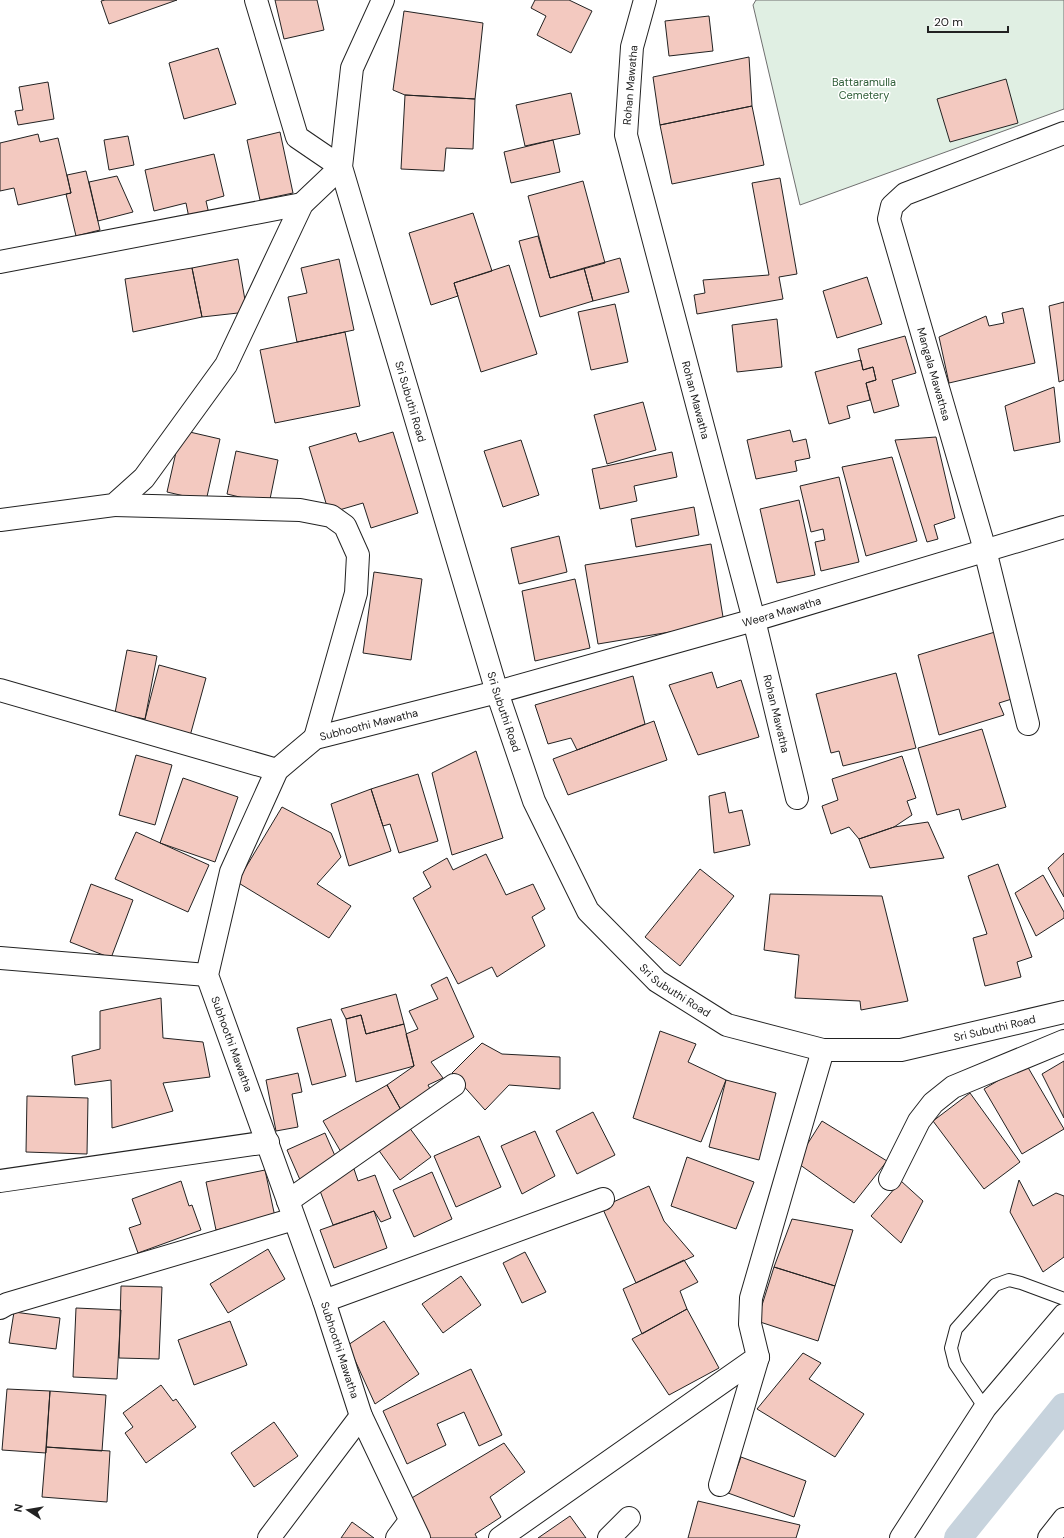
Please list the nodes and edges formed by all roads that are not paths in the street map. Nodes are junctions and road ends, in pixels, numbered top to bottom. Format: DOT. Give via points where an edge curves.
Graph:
graph roads {
  1 [pos="256,0"];
  2 [pos="383,0"];
  3 [pos="645,0"];
  4 [pos="1064,133"];
  5 [pos="341,167"];
  6 [pos="302,204"];
  7 [pos="0,262"];
  8 [pos="114,505"];
  9 [pos="0,520"];
  10 [pos="1064,527"];
  11 [pos="985,550"];
  12 [pos="754,620"];
  13 [pos="0,690"];
  14 [pos="497,692"];
  15 [pos="1028,724"];
  16 [pos="315,738"];
  17 [pos="278,770"];
  18 [pos="797,798"];
  19 [pos="0,958"];
  20 [pos="207,975"];
  21 [pos="1064,1012"];
  22 [pos="1064,1041"];
  23 [pos="823,1050"];
  24 [pos="454,1085"];
  25 [pos="268,1142"];
  26 [pos="890,1179"];
  27 [pos="0,1181"];
  28 [pos="603,1199"];
  29 [pos="291,1210"];
  30 [pos="1064,1299"];
  31 [pos="324,1301"];
  32 [pos="0,1308"];
  33 [pos="1064,1315"];
  34 [pos="758,1357"];
  35 [pos="985,1408"];
  36 [pos="361,1416"];
  37 [pos="720,1485"];
  38 [pos="629,1518"];
  39 [pos="1064,1519"];
  40 [pos="408,1532"];
  41 [pos="269,1538"];
  42 [pos="500,1538"];
  43 [pos="609,1538"];
  44 [pos="901,1538"];
  45 [pos="1049,1538"];
  1 -- 5 [label="street" via="297,137"];
  2 -- 5 [label="street, Sri Subuthi Road" via="352,68"];
  3 -- 12 [label="street, Rohan Mawatha" via="632,47 626,134"];
  4 -- 11 [label="street, Mangala Mawathsa" via="905,194 892,206 889,220"];
  5 -- 6 [label="street"];
  5 -- 14 [label="street, Sri Subuthi Road"];
  6 -- 7 [label="street"];
  6 -- 8 [label="street" via="226,364 144,478"];
  8 -- 9 [label="street"];
  8 -- 16 [label="street" via="300,510 331,516 345,526 358,554 356,593"];
  10 -- 11 [label="street, Weera Mawatha"];
  11 -- 12 [label="street, Weera Mawatha"];
  11 -- 15 [label="street, Mangala Mawathsa"];
  12 -- 14 [label="street, Weera Mawatha"];
  12 -- 18 [label="street, Rohan Mawatha"];
  13 -- 17 [label="street"];
  14 -- 16 [label="street, Subhoothi Mawatha"];
  14 -- 23 [label="street, Sri Subuthi Road" via="534,801 588,911 657,982 727,1024"];
  16 -- 17 [label="street, Subhoothi Mawatha"];
  17 -- 20 [label="street, Subhoothi Mawatha" via="231,872"];
  19 -- 20 [label="street"];
  20 -- 25 [label="street, Subhoothi Mawatha"];
  21 -- 23 [label="street, Sri Subuthi Road" via="901,1050"];
  22 -- 26 [label="street" via="952,1088 943,1095 919,1121"];
  23 -- 34 [label="street" via="751,1298 750,1324"];
  24 -- 29 [label="street"];
  25 -- 27 [label="street"];
  25 -- 29 [label="street, Subhoothi Mawatha"];
  28 -- 31 [label="street"];
  29 -- 31 [label="street, Subhoothi Mawatha"];
  29 -- 32 [label="street"];
  30 -- 35 [label="lane" via="1009,1280 995,1284 956,1329 951,1348 955,1364"];
  31 -- 36 [label="street, Subhoothi Mawatha"];
  33 -- 35 [label="street"];
  34 -- 37 [label="street"];
  34 -- 42 [label="street"];
  35 -- 44 [label="street"];
  36 -- 40 [label="street, Subhoothi Mawatha"];
  36 -- 41 [label="street"];
  38 -- 43 [label="street"];
  39 -- 45 [label="street"];
}
